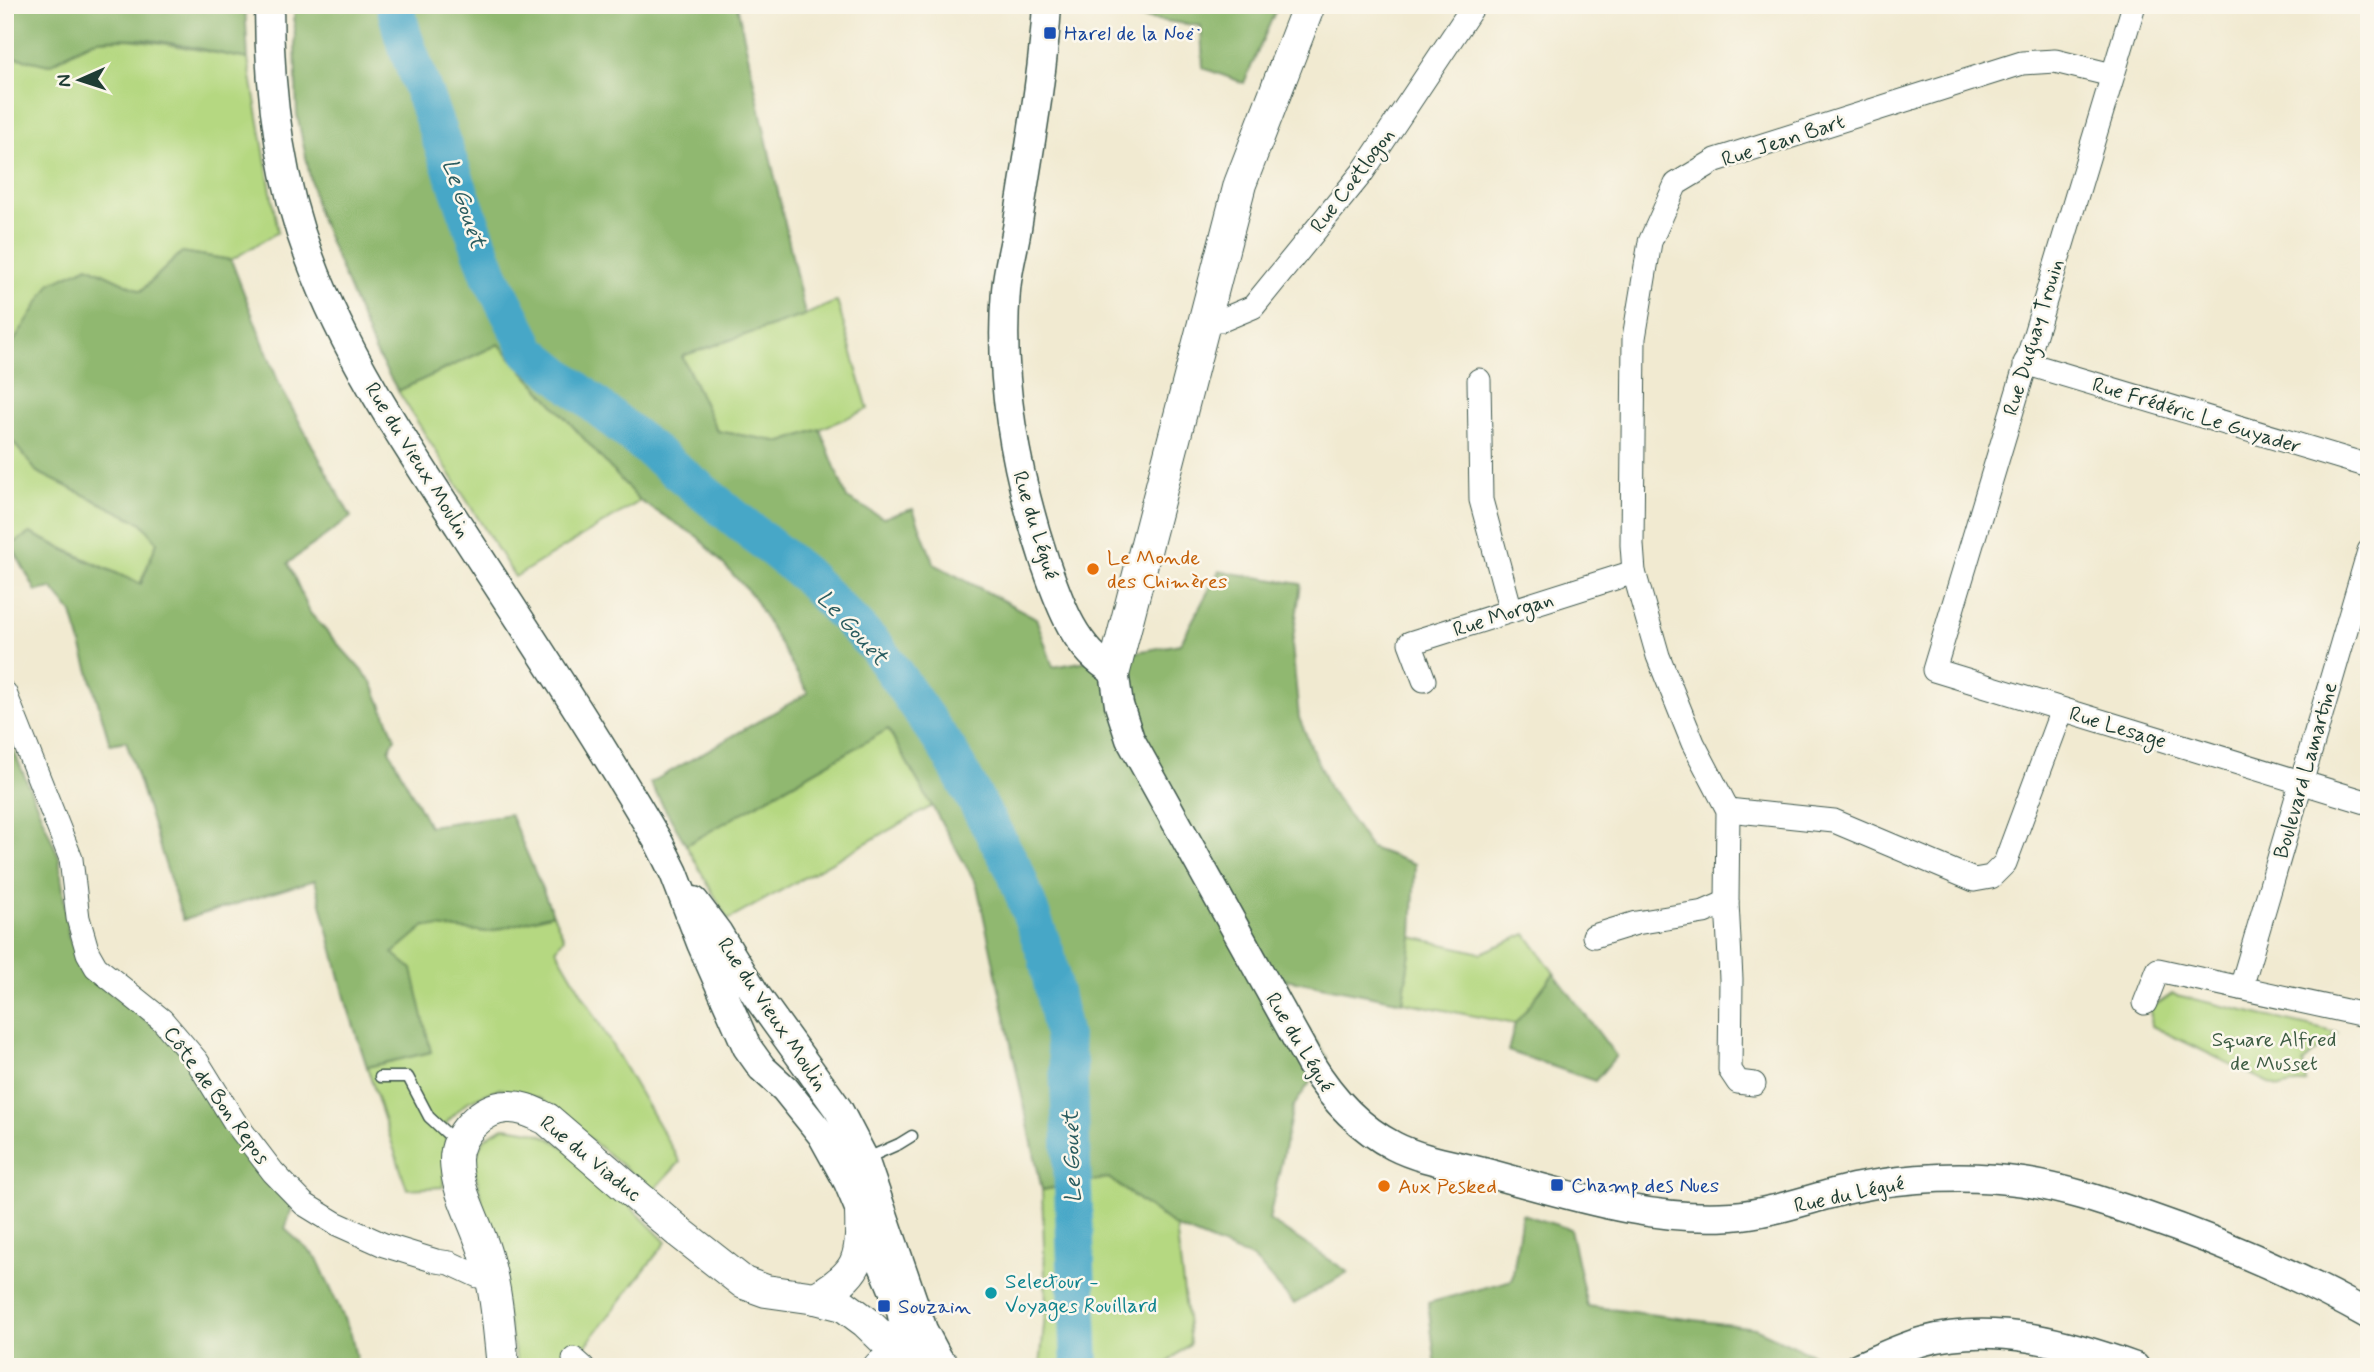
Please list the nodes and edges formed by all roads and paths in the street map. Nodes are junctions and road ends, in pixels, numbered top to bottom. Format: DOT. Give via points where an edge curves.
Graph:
graph roads {
  1 [pos="269,5"];
  2 [pos="1047,5"];
  3 [pos="1309,5"];
  4 [pos="1474,5"];
  5 [pos="2134,5"];
  6 [pos="2112,75"];
  7 [pos="1205,320"];
  8 [pos="2025,363"];
  9 [pos="1479,380"];
  10 [pos="2369,466"];
  11 [pos="2369,551"];
  12 [pos="1633,572"];
  13 [pos="1511,611"];
  14 [pos="1934,670"];
  15 [pos="1114,671"];
  16 [pos="1424,680"];
  17 [pos="5,694"];
  18 [pos="2063,710"];
  19 [pos="2301,783"];
  20 [pos="2369,803"];
  21 [pos="1728,810"];
  22 [pos="674,873"];
  23 [pos="1727,902"];
  24 [pos="1594,936"];
  25 [pos="2241,988"];
  26 [pos="2145,1003"];
  27 [pos="2369,1016"];
  28 [pos="380,1077"];
  29 [pos="1755,1084"];
  30 [pos="785,1089"];
  31 [pos="819,1113"];
  32 [pos="912,1136"];
  33 [pos="840,1139"];
  34 [pos="458,1144"];
  35 [pos="864,1159"];
  36 [pos="861,1213"];
  37 [pos="491,1277"];
  38 [pos="816,1298"];
  39 [pos="853,1312"];
  40 [pos="2369,1315"];
  41 [pos="894,1359"];
  42 [pos="942,1365"];
  43 [pos="503,1367"];
  44 [pos="870,1367"];
  45 [pos="1858,1367"];
  46 [pos="2135,1367"];
  1 -- 22 [label="street, Rue du Vieux Moulin" via="278,143 309,258 329,307 429,481 627,789"];
  2 -- 15 [label="street, Rue du Légué" via="1006,291 1009,411 1027,509 1070,627 1099,663"];
  3 -- 7 [label="main road" via="1240,184"];
  4 -- 7 [label="street, Rue Coëtlogon" via="1362,173 1252,307 1223,320"];
  5 -- 6 [label="street, Rue Duguay Trouin"];
  6 -- 8 [label="street, Rue Duguay Trouin"];
  6 -- 12 [label="street, Rue Jean Bart" via="2055,61 2022,63 1716,160 1676,184 1650,242 1634,338"];
  7 -- 15 [label="main road"];
  8 -- 10 [label="street, Rue Frédéric Le Guyader"];
  8 -- 14 [label="street, Rue Duguay Trouin"];
  9 -- 13 [label="street" via="1481,500"];
  11 -- 19 [label="street, Boulevard Lamartine"];
  12 -- 13 [label="street, Rue Morgan"];
  12 -- 21 [label="street, Rue Jean Bart" via="1658,656 1693,743"];
  13 -- 16 [label="street, Rue Morgan" via="1410,643"];
  14 -- 18 [label="street, Rue Lesage"];
  15 -- 40 [label="street, Rue du Légué" via="1130,739 1310,1063 1351,1116 1395,1146 1617,1206 1691,1217 1759,1214 1887,1183 2025,1182 2107,1202 2223,1244"];
  17 -- 37 [label="street, Côte de Bon Repos" via="71,859 78,918 96,967 162,1020 197,1060 234,1121 273,1172 304,1204 384,1245"];
  18 -- 19 [label="street, Rue Lesage"];
  18 -- 21 [label="street" via="2005,863 1991,877 1974,880 1834,821"];
  19 -- 20 [label="street, Rue Lesage"];
  19 -- 25 [label="street, Boulevard Lamartine"];
  21 -- 23 [label="street"];
  22 -- 30 [label="street, Rue du Vieux Moulin" via="747,1047"];
  22 -- 35 [label="street, Rue du Vieux Moulin" via="838,1109"];
  23 -- 24 [label="street" via="1704,912 1636,923"];
  23 -- 29 [label="street" via="1730,1070 1738,1082"];
  25 -- 26 [label="street" via="2158,970"];
  25 -- 27 [label="street"];
  28 -- 34 [label="lane" via="408,1077 429,1117"];
  30 -- 31 [label="lane, Rue du Vieux Moulin"];
  30 -- 36 [label="street, Rue du Vieux Moulin" via="822,1135"];
  32 -- 35 [label="lane"];
  33 -- 35 [label="lane" via="850,1156"];
  34 -- 37 [label="main road" via="457,1175"];
  34 -- 38 [label="main road, Rue du Viaduc" via="486,1113 507,1107 526,1109 566,1134 744,1283"];
  35 -- 42 [label="street, Rue du Vieux Moulin" via="923,1330"];
  36 -- 38 [label="main road" via="861,1251 855,1266"];
  36 -- 41 [label="street, Rue du Vieux Moulin" via="900,1306 905,1330"];
  37 -- 43 [label="main road"];
  38 -- 39 [label="main road, Rue du Viaduc"];
  39 -- 41 [label="main road, Rue du Viaduc" via="895,1348"];
  39 -- 44 [label="main road"];
  41 -- 42 [label="main road" via="922,1355"];
  45 -- 46 [label="street" via="1925,1341 1980,1334 2081,1348"];
}
